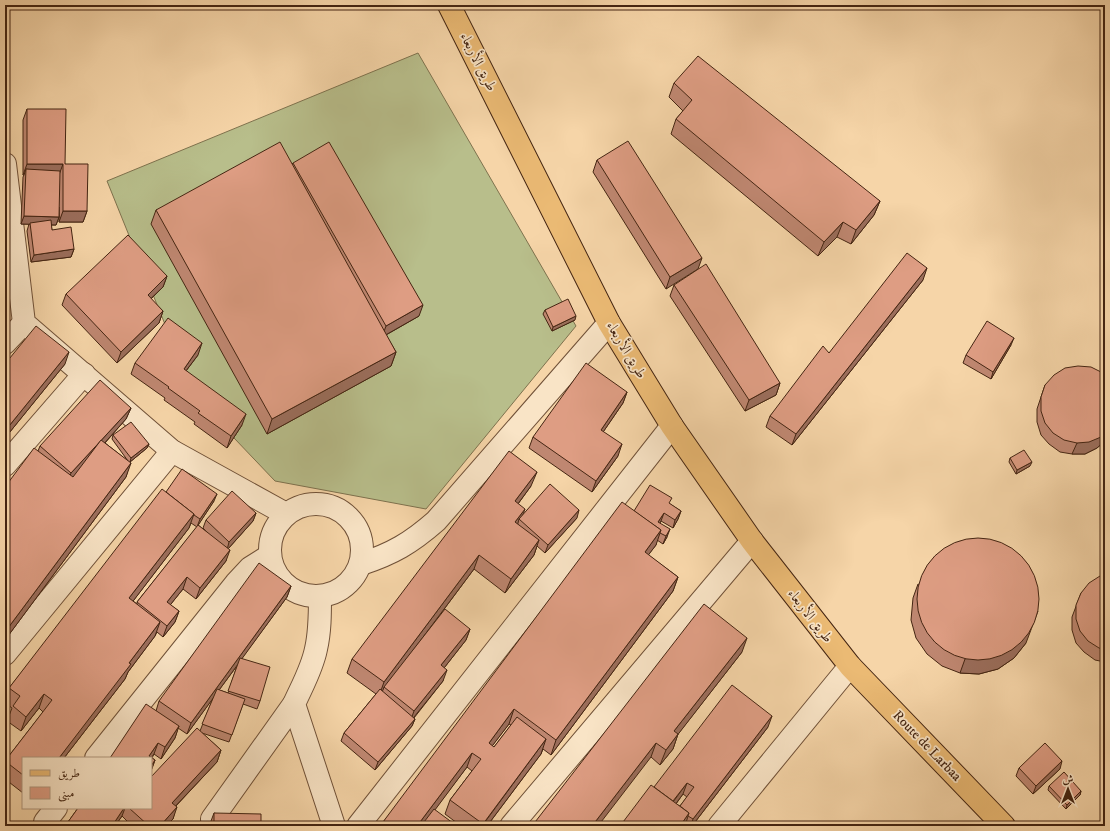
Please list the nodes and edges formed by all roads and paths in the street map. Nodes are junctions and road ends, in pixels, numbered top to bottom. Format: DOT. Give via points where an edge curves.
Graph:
graph roads {
  1 [pos="449,5"];
  2 [pos="5,164"];
  3 [pos="24,323"];
  4 [pos="609,323"];
  5 [pos="5,343"];
  6 [pos="84,374"];
  7 [pos="672,426"];
  8 [pos="172,450"];
  9 [pos="5,465"];
  10 [pos="286,514"];
  11 [pos="752,541"];
  12 [pos="269,556"];
  13 [pos="360,564"];
  14 [pos="320,596"];
  15 [pos="5,654"];
  16 [pos="850,666"];
  17 [pos="294,704"];
  18 [pos="97,757"];
  19 [pos="212,819"];
  20 [pos="334,826"];
  21 [pos="358,826"];
  22 [pos="511,826"];
  23 [pos="719,826"];
  24 [pos="1004,826"];
  1 -- 4 [label="main road, طريق الأربعاء"];
  2 -- 3 [label="street"];
  3 -- 5 [label="street"];
  3 -- 6 [label="street"];
  4 -- 7 [label="main road, طريق الأربعاء"];
  4 -- 13 [label="street" via="436,521 416,539 397,551"];
  6 -- 8 [label="street"];
  6 -- 9 [label="street"];
  7 -- 11 [label="main road, طريق الأربعاء"];
  7 -- 21 [label="street"];
  8 -- 10 [label="street"];
  8 -- 15 [label="street"];
  10 -- 12 [label="street" via="275,526"];
  10 -- 13 [label="street" via="298,506 313,504 328,505 342,511 353,521 360,534 363,549"];
  11 -- 16 [label="main road, طريق الأربعاء"];
  11 -- 22 [label="street"];
  12 -- 14 [label="street" via="275,573 287,587 302,595"];
  12 -- 18 [label="street" via="250,568 236,583"];
  13 -- 14 [label="street" via="352,580 342,588"];
  14 -- 17 [label="street" via="316,649 309,673"];
  16 -- 23 [label="street"];
  16 -- 24 [label="main road, Route de Larbaa"];
  17 -- 19 [label="street"];
  17 -- 20 [label="street"];
}
